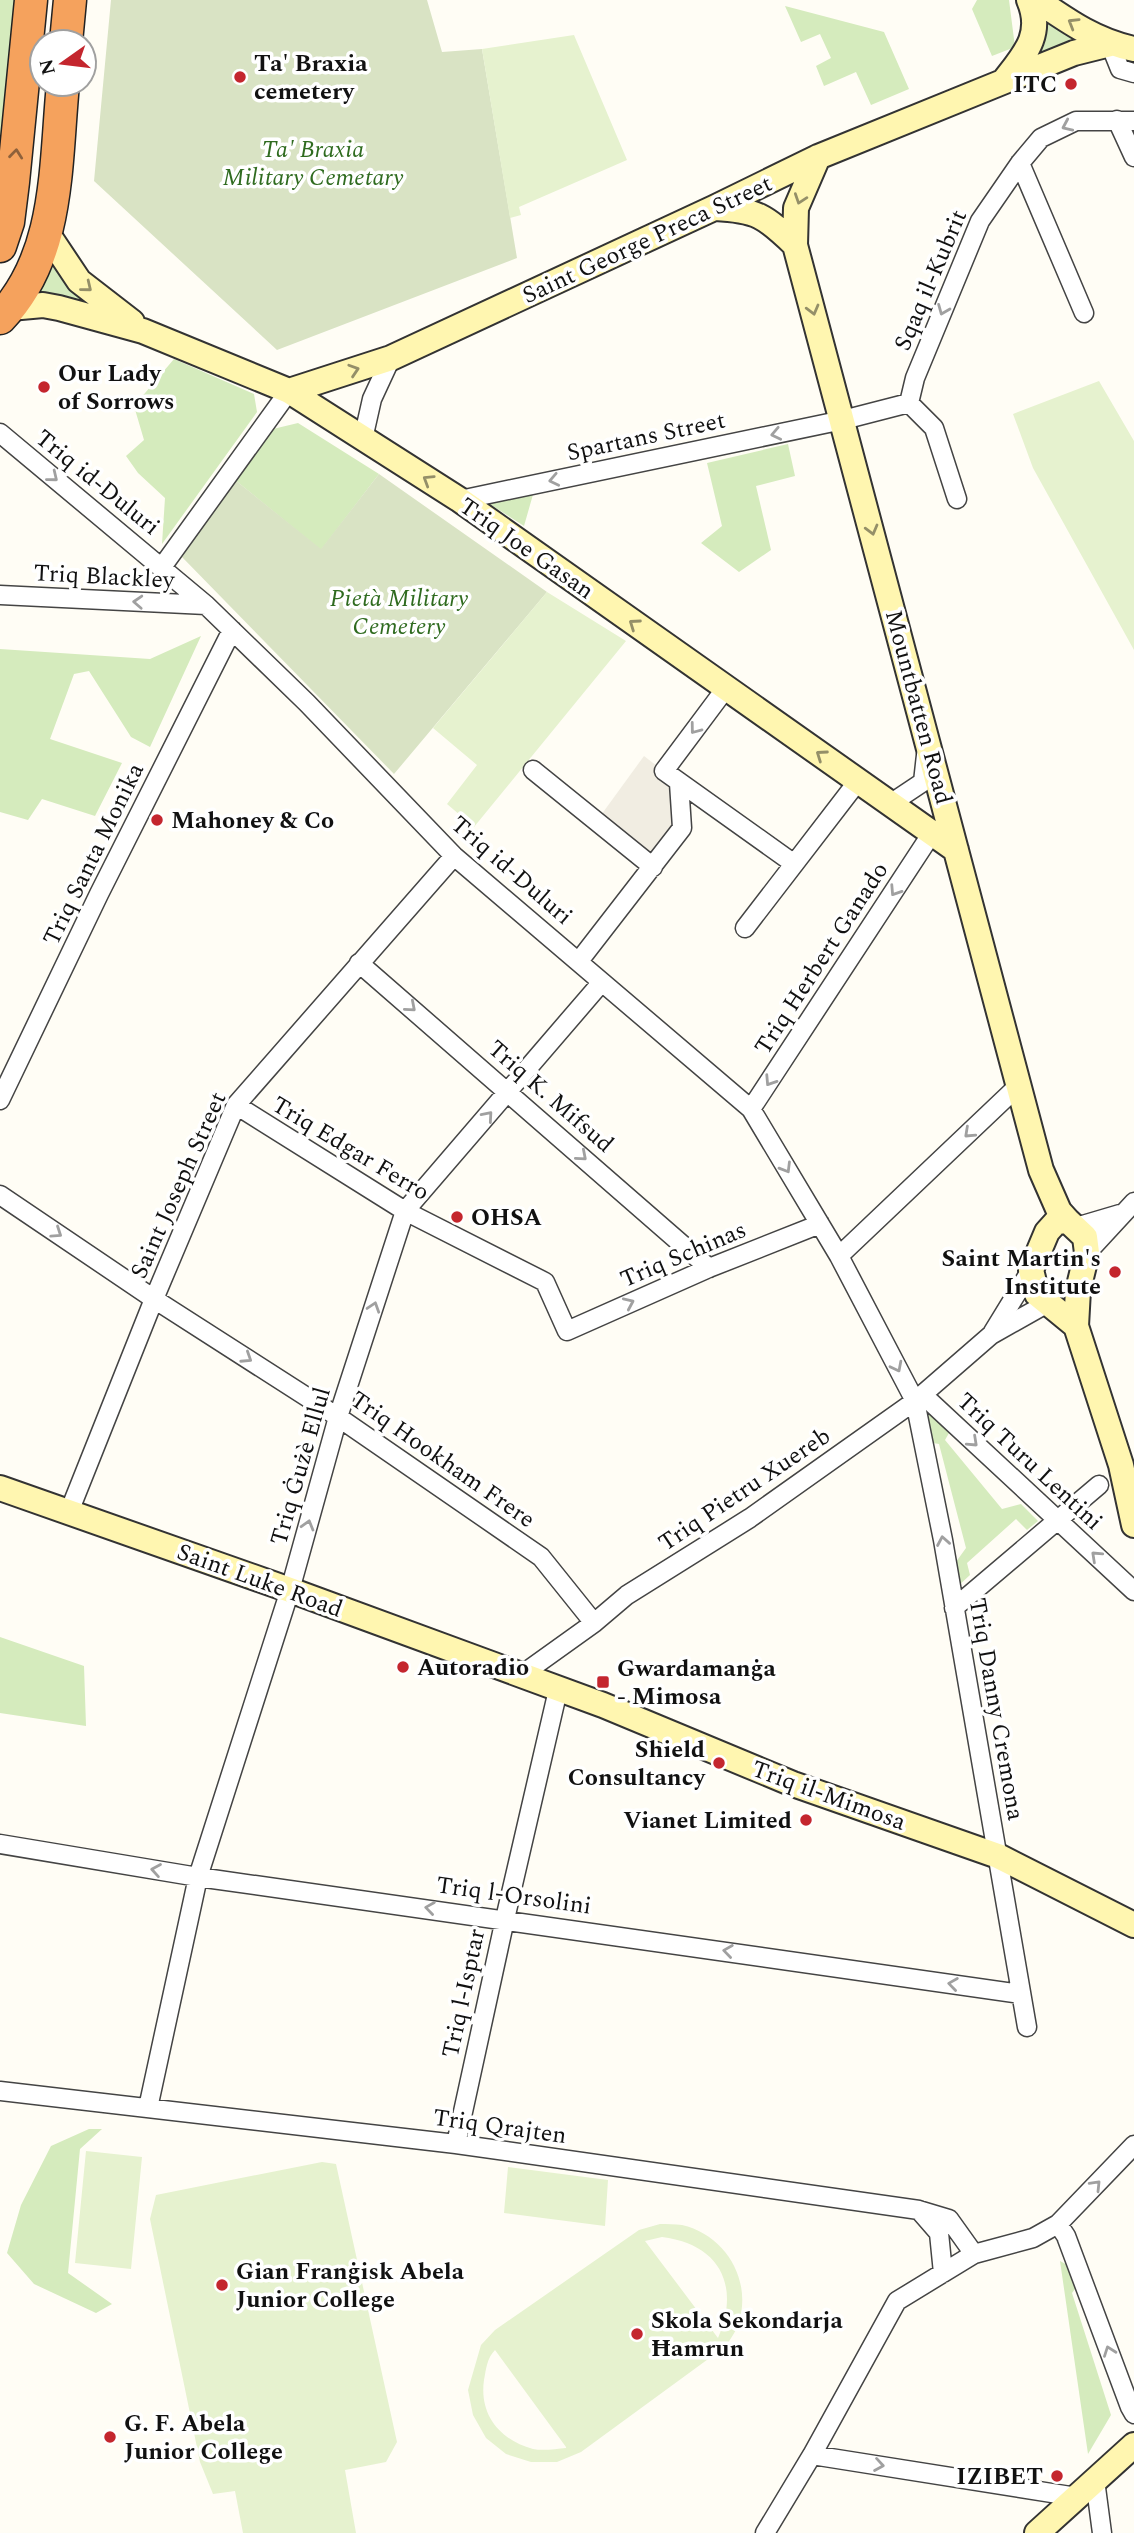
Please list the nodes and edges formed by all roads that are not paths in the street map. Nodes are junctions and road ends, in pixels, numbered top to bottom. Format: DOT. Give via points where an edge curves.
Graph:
graph roads {
  1 [pos="31,0"];
  2 [pos="70,0"];
  3 [pos="1029,0"];
  4 [pos="1037,0"];
  5 [pos="67,28"];
  6 [pos="1122,46"];
  7 [pos="1134,73"];
  8 [pos="1003,82"];
  9 [pos="61,98"];
  10 [pos="1126,121"];
  11 [pos="818,157"];
  12 [pos="1134,157"];
  13 [pos="1020,163"];
  14 [pos="714,208"];
  15 [pos="47,233"];
  16 [pos="4,234"];
  17 [pos="795,245"];
  18 [pos="5,313"];
  19 [pos="1084,313"];
  20 [pos="143,331"];
  21 [pos="391,358"];
  22 [pos="289,391"];
  23 [pos="909,403"];
  24 [pos="843,420"];
  25 [pos="0,433"];
  26 [pos="363,439"];
  27 [pos="957,499"];
  28 [pos="460,500"];
  29 [pos="162,567"];
  30 [pos="0,595"];
  31 [pos="206,605"];
  32 [pos="232,630"];
  33 [pos="726,688"];
  34 [pos="928,743"];
  35 [pos="533,770"];
  36 [pos="858,781"];
  37 [pos="679,783"];
  38 [pos="890,804"];
  39 [pos="932,834"];
  40 [pos="956,850"];
  41 [pos="454,856"];
  42 [pos="793,863"];
  43 [pos="653,867"];
  44 [pos="745,928"];
  45 [pos="579,961"];
  46 [pos="359,963"];
  47 [pos="601,983"];
  48 [pos="1018,1086"];
  49 [pos="509,1092"];
  50 [pos="0,1100"];
  51 [pos="236,1105"];
  52 [pos="751,1109"];
  53 [pos="0,1195"];
  54 [pos="1134,1202"];
  55 [pos="405,1211"];
  56 [pos="1120,1214"];
  57 [pos="820,1224"];
  58 [pos="1063,1227"];
  59 [pos="1087,1253"];
  60 [pos="839,1256"];
  61 [pos="709,1268"];
  62 [pos="1031,1270"];
  63 [pos="1078,1290"];
  64 [pos="154,1299"];
  65 [pos="1046,1304"];
  66 [pos="1076,1326"];
  67 [pos="567,1331"];
  68 [pos="991,1335"];
  69 [pos="919,1398"];
  70 [pos="338,1417"];
  71 [pos="1127,1459"];
  72 [pos="1099,1485"];
  73 [pos="0,1488"];
  74 [pos="69,1512"];
  75 [pos="1057,1520"];
  76 [pos="1134,1525"];
  77 [pos="290,1590"];
  78 [pos="1134,1591"];
  79 [pos="954,1608"];
  80 [pos="594,1623"];
  81 [pos="520,1676"];
  82 [pos="558,1690"];
  83 [pos="0,1843"];
  84 [pos="998,1856"];
  85 [pos="198,1877"];
  86 [pos="505,1919"];
  87 [pos="1134,1925"];
  88 [pos="1021,1994"];
  89 [pos="1027,2027"];
  90 [pos="0,2091"];
  91 [pos="148,2108"];
  92 [pos="456,2144"];
  93 [pos="1134,2145"];
  94 [pos="919,2210"];
  95 [pos="1058,2224"];
  96 [pos="974,2254"];
  97 [pos="943,2273"];
  98 [pos="1134,2414"];
  99 [pos="1134,2445"];
  100 [pos="812,2455"];
  101 [pos="1095,2480"];
  102 [pos="1077,2497"];
  103 [pos="765,2533"];
  104 [pos="1037,2533"];
  105 [pos="1102,2533"];
  16 -- 1 [label="highway, one-way"];
  2 -- 5 [label="highway"];
  3 -- 8 [label="street" via="1035,24 1029,48"];
  6 -- 4 [label="street, one-way" via="1071,23"];
  6 -- 7 [label="street" via="1120,69"];
  6 -- 8 [label="street, Saint George Preca Street" via="1074,53"];
  8 -- 11 [label="street, Saint George Preca Street"];
  9 -- 15 [label="highway"];
  10 -- 12 [label="street"];
  10 -- 13 [label="street, Sqaq il-Kubrit, one-way" via="1076,121 1041,138"];
  11 -- 14 [label="street, Saint George Preca Street"];
  11 -- 17 [label="street, Mountbatten Road, one-way" via="796,208"];
  13 -- 19 [label="street"];
  13 -- 23 [label="street, Sqaq il-Kubrit, one-way" via="980,220"];
  14 -- 17 [label="street" via="746,209 773,224"];
  14 -- 21 [label="street, Saint George Preca Street"];
  15 -- 18 [label="highway" via="36,268"];
  15 -- 20 [label="street, Triq Joe Gasan, one-way" via="79,281"];
  17 -- 24 [label="street, Mountbatten Road, one-way"];
  18 -- 20 [label="street, Triq Joe Gasan" via="43,305"];
  20 -- 22 [label="street, Triq Joe Gasan"];
  22 -- 21 [label="street, Saint George Preca Street, one-way"];
  21 -- 26 [label="street" via="372,399"];
  22 -- 26 [label="street, Triq Joe Gasan"];
  22 -- 29 [label="street"];
  23 -- 24 [label="street"];
  23 -- 27 [label="street" via="934,428"];
  24 -- 28 [label="street, Spartans Street, one-way"];
  24 -- 34 [label="street, Mountbatten Road, one-way"];
  25 -- 29 [label="street, Triq id-Duluri, one-way"];
  28 -- 26 [label="street, Triq Joe Gasan, one-way"];
  33 -- 28 [label="street, Triq Joe Gasan, one-way"];
  29 -- 31 [label="street, Triq id-Duluri"];
  31 -- 30 [label="street, Triq Blackley, one-way"];
  31 -- 32 [label="street, Triq id-Duluri"];
  32 -- 41 [label="street, Triq id-Duluri"];
  32 -- 50 [label="street, Triq Santa Monika"];
  36 -- 33 [label="street, Triq Joe Gasan, one-way"];
  33 -- 37 [label="street, one-way" via="664,771"];
  34 -- 38 [label="street" via="923,782"];
  34 -- 40 [label="street, Mountbatten Road"];
  35 -- 43 [label="street"];
  36 -- 38 [label="street, Triq Joe Gasan"];
  36 -- 42 [label="street"];
  37 -- 42 [label="street"];
  37 -- 43 [label="street" via="682,828"];
  38 -- 39 [label="street, Triq Joe Gasan"];
  39 -- 40 [label="street, Triq Joe Gasan"];
  39 -- 52 [label="street, Triq Herbert Ganado, one-way"];
  40 -- 48 [label="street, Mountbatten Road"];
  41 -- 45 [label="street, Triq id-Duluri"];
  41 -- 46 [label="street, Saint Joseph Street"];
  42 -- 44 [label="street"];
  43 -- 45 [label="street"];
  45 -- 47 [label="street, Triq id-Duluri"];
  46 -- 49 [label="street, Triq K. Mifsud, one-way"];
  46 -- 51 [label="street, Saint Joseph Street"];
  47 -- 49 [label="street, Triq Ġużè Ellul"];
  47 -- 52 [label="street, Triq id-Duluri"];
  48 -- 58 [label="street, Mountbatten Road" via="1041,1170"];
  48 -- 60 [label="street, one-way"];
  55 -- 49 [label="street, Triq Ġużè Ellul, one-way"];
  49 -- 61 [label="street, Triq K. Mifsud, one-way"];
  51 -- 55 [label="street, Triq Edgar Ferro"];
  51 -- 64 [label="street, Saint Joseph Street"];
  52 -- 57 [label="street, Triq id-Duluri, one-way"];
  53 -- 64 [label="street, Triq Hookham Frere, one-way"];
  54 -- 56 [label="street"];
  55 -- 67 [label="street, Triq Edgar Ferro" via="545,1282"];
  70 -- 55 [label="street, Triq Ġużè Ellul, one-way"];
  56 -- 58 [label="street"];
  56 -- 59 [label="street"];
  57 -- 60 [label="street, Triq id-Duluri"];
  57 -- 61 [label="street, Triq Schinas"];
  58 -- 59 [label="street" via="1085,1237"];
  58 -- 62 [label="street"];
  59 -- 63 [label="street"];
  60 -- 69 [label="street, Triq id-Duluri, one-way"];
  67 -- 61 [label="street, Triq Schinas, one-way"];
  62 -- 65 [label="street" via="1037,1294"];
  62 -- 68 [label="street, Triq Pietru Xuereb"];
  63 -- 65 [label="street" via="1068,1301"];
  63 -- 66 [label="street"];
  64 -- 70 [label="street, Triq Hookham Frere, one-way"];
  64 -- 74 [label="street, Saint Joseph Street"];
  65 -- 66 [label="street"];
  65 -- 68 [label="street, Triq Pietru Xuereb"];
  66 -- 71 [label="street"];
  68 -- 69 [label="street, Triq Pietru Xuereb"];
  69 -- 75 [label="street, Triq Turu Lentini, one-way"];
  79 -- 69 [label="street, Triq Danny Cremona, one-way"];
  69 -- 80 [label="street, Triq Pietru Xuereb" via="750,1518 627,1595"];
  77 -- 70 [label="street, Triq Ġużè Ellul, one-way"];
  70 -- 80 [label="street, Triq Hookham Frere" via="541,1557"];
  71 -- 76 [label="street"];
  72 -- 75 [label="street"];
  73 -- 74 [label="street, Saint Luke Road"];
  74 -- 77 [label="street, Saint Luke Road"];
  78 -- 75 [label="street, Triq Turu Lentini, one-way"];
  75 -- 79 [label="street"];
  77 -- 81 [label="street, Saint Luke Road"];
  77 -- 85 [label="street, Triq Ġużè Ellul"];
  79 -- 84 [label="street, Triq Danny Cremona"];
  80 -- 81 [label="street, Triq Pietru Xuereb"];
  81 -- 82 [label="street, Triq il-Mimosa"];
  82 -- 84 [label="street, Triq il-Mimosa" via="793,1784"];
  82 -- 86 [label="street, Triq l-Isptar"];
  85 -- 83 [label="street, Triq l-Orsolini, one-way"];
  84 -- 87 [label="street, Triq il-Mimosa"];
  84 -- 88 [label="street, Triq Danny Cremona"];
  86 -- 85 [label="street, Triq l-Orsolini, one-way"];
  85 -- 91 [label="street, Triq Ġużè Ellul"];
  88 -- 86 [label="street, Triq l-Orsolini, one-way"];
  86 -- 92 [label="street, Triq l-Isptar"];
  88 -- 89 [label="street, Triq Danny Cremona"];
  90 -- 91 [label="street, Triq Qrajten"];
  91 -- 92 [label="street, Triq Qrajten"];
  92 -- 94 [label="street, Triq Qrajten"];
  95 -- 93 [label="street, one-way"];
  94 -- 96 [label="street, Triq Qrajten" via="949,2220"];
  94 -- 97 [label="street" via="939,2234"];
  95 -- 96 [label="street" via="1033,2238"];
  98 -- 95 [label="street, one-way"];
  96 -- 97 [label="street"];
  97 -- 100 [label="street" via="897,2301"];
  99 -- 101 [label="street"];
  100 -- 102 [label="street, one-way"];
  100 -- 103 [label="street"];
  101 -- 102 [label="street"];
  101 -- 105 [label="street"];
  102 -- 104 [label="street"];
}
